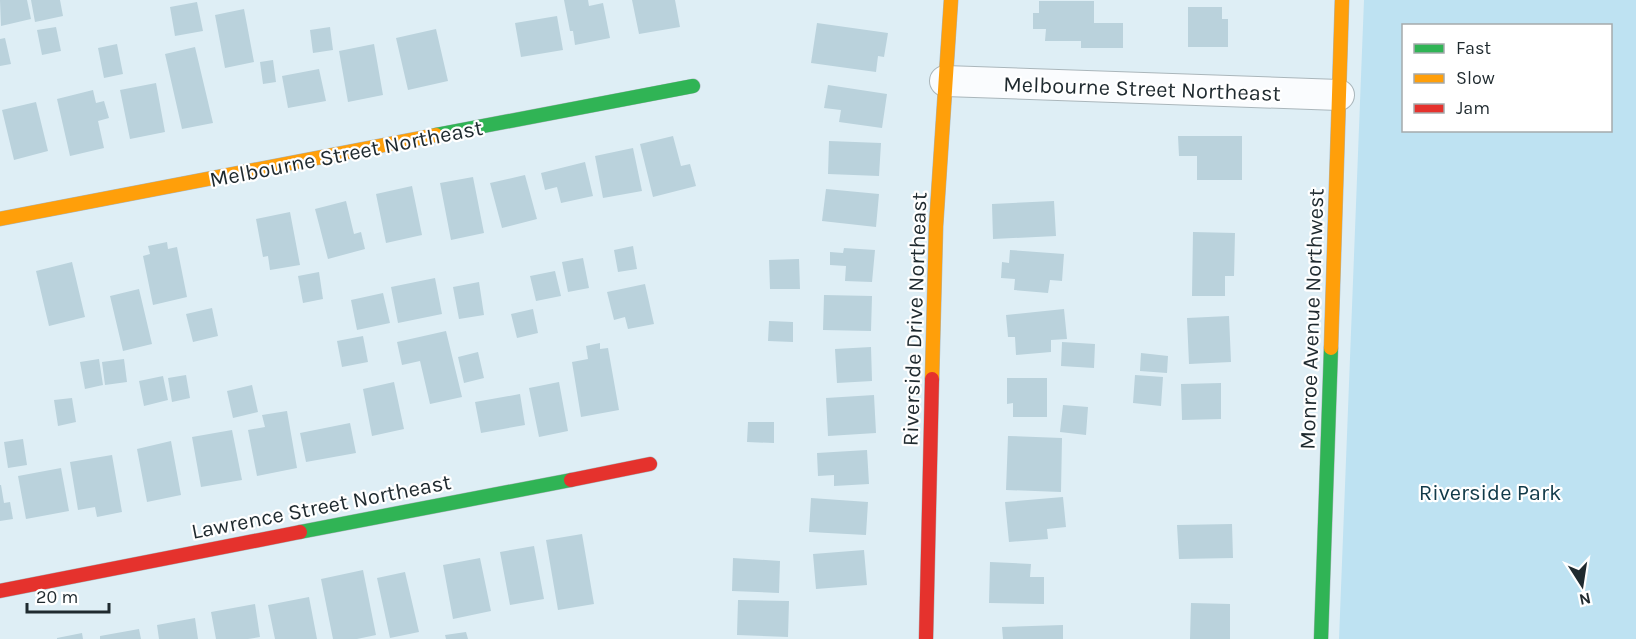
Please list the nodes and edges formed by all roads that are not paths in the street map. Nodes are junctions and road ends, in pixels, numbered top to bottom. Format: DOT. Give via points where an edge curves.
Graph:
graph roads {
  1 [pos="951,0"];
  2 [pos="1342,0"];
  3 [pos="945,81"];
  4 [pos="693,86"];
  5 [pos="1340,95"];
  6 [pos="0,219"];
  7 [pos="650,464"];
  8 [pos="0,591"];
  9 [pos="926,639"];
  10 [pos="1321,639"];
  1 -- 3 [label="street, Riverside Drive Northeast"];
  2 -- 5 [label="street, Monroe Avenue Northwest"];
  3 -- 5 [label="street, Melbourne Street Northeast"];
  3 -- 9 [label="street, Riverside Drive Northeast" via="936,226"];
  4 -- 6 [label="street, Melbourne Street Northeast"];
  5 -- 10 [label="street, Monroe Avenue Northwest"];
  7 -- 8 [label="street, Lawrence Street Northeast"];
}
